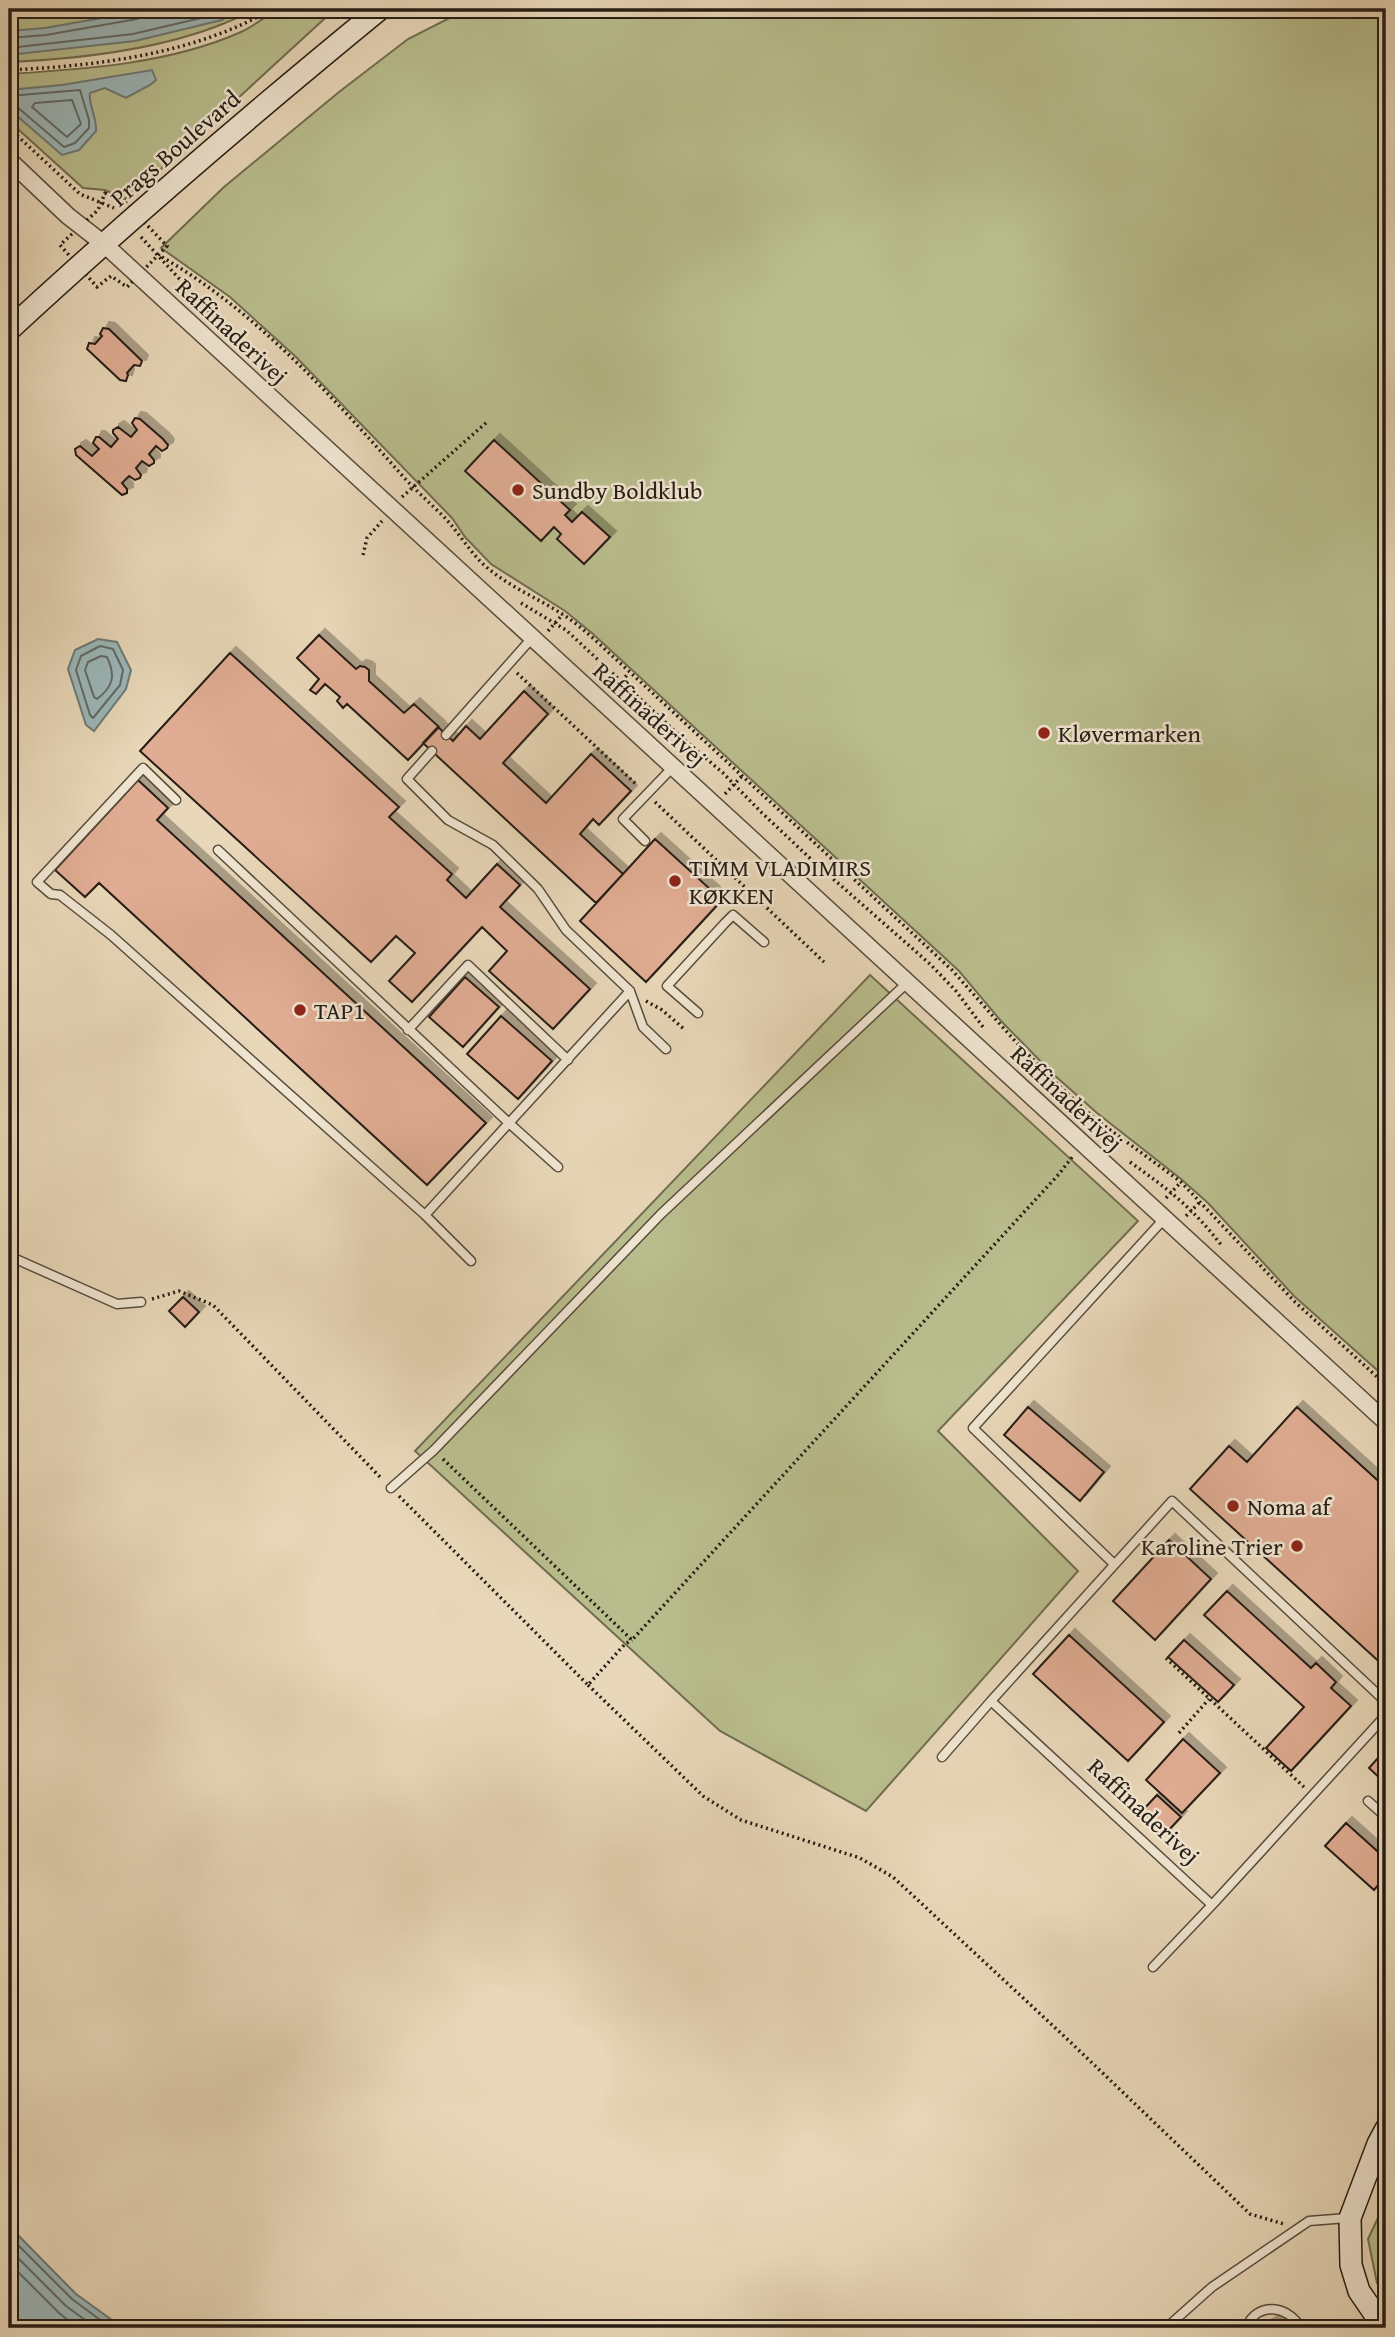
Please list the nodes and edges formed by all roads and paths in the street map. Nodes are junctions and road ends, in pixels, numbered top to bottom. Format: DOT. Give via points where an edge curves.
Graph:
graph roads {
  1 [pos="28,9"];
  2 [pos="272,9"];
  3 [pos="380,9"];
  4 [pos="9,10"];
  5 [pos="9,70"];
  6 [pos="9,128"];
  7 [pos="9,160"];
  8 [pos="129,223"];
  9 [pos="104,244"];
  10 [pos="157,254"];
  11 [pos="9,330"];
  12 [pos="488,422"];
  13 [pos="413,487"];
  14 [pos="397,503"];
  15 [pos="363,555"];
  16 [pos="517,600"];
  17 [pos="563,614"];
  18 [pos="555,623"];
  19 [pos="532,638"];
  20 [pos="508,665"];
  21 [pos="629,673"];
  22 [pos="622,681"];
  23 [pos="446,735"];
  24 [pos="432,751"];
  25 [pos="673,766"];
  26 [pos="743,775"];
  27 [pos="734,784"];
  28 [pos="647,794"];
  29 [pos="176,800"];
  30 [pos="645,841"];
  31 [pos="218,850"];
  32 [pos="764,942"];
  33 [pos="824,962"];
  34 [pos="908,982"];
  35 [pos="630,991"];
  36 [pos="698,1013"];
  37 [pos="684,1029"];
  38 [pos="408,1030"];
  39 [pos="987,1032"];
  40 [pos="666,1049"];
  41 [pos="568,1060"];
  42 [pos="509,1124"];
  43 [pos="1083,1143"];
  44 [pos="1128,1160"];
  45 [pos="558,1167"];
  46 [pos="1181,1182"];
  47 [pos="1172,1192"];
  48 [pos="1200,1202"];
  49 [pos="1192,1210"];
  50 [pos="425,1215"];
  51 [pos="1165,1218"];
  52 [pos="1228,1254"];
  53 [pos="9,1256"];
  54 [pos="471,1261"];
  55 [pos="141,1302"];
  56 [pos="1386,1385"];
  57 [pos="1386,1422"];
  58 [pos="434,1450"];
  59 [pos="391,1488"];
  60 [pos="1114,1564"];
  61 [pos="632,1640"];
  62 [pos="1166,1658"];
  63 [pos="588,1685"];
  64 [pos="1209,1699"];
  65 [pos="991,1701"];
  66 [pos="1386,1702"];
  67 [pos="1386,1715"];
  68 [pos="1179,1732"];
  69 [pos="942,1757"];
  70 [pos="1313,1796"];
  71 [pos="1368,1801"];
  72 [pos="1386,1817"];
  73 [pos="1212,1905"];
  74 [pos="1153,1966"];
  75 [pos="1383,2142"];
  76 [pos="1350,2218"];
  77 [pos="1298,2228"];
  78 [pos="1386,2324"];
  79 [pos="1166,2328"];
  80 [pos="1246,2328"];
  81 [pos="1301,2328"];
  1 -- 4 [label="lane"];
  2 -- 5 [label="path" via="237,28 182,47"];
  3 -- 8 [label="street, Prags Boulevard"];
  6 -- 8 [label="path" via="80,194 109,205"];
  7 -- 9 [label="street, Raffinaderivej"];
  8 -- 9 [label="street, Prags Boulevard"];
  9 -- 11 [label="street, Prags Boulevard"];
  9 -- 14 [label="street, Raffinaderivej"];
  10 -- 13 [label="path" via="198,278 284,351"];
  12 -- 13 [label="path"];
  13 -- 14 [label="path"];
  13 -- 17 [label="path" via="489,569"];
  14 -- 15 [label="path" via="367,538"];
  14 -- 19 [label="street, Raffinaderivej"];
  16 -- 18 [label="path"];
  17 -- 18 [label="path"];
  17 -- 21 [label="path"];
  18 -- 22 [label="path"];
  19 -- 20 [label="lane"];
  19 -- 25 [label="street, Raffinaderivej"];
  20 -- 23 [label="lane"];
  20 -- 28 [label="path"];
  21 -- 22 [label="path"];
  21 -- 26 [label="path"];
  22 -- 27 [label="path"];
  24 -- 35 [label="lane" via="407,779 448,820 493,845 538,890 566,930"];
  25 -- 28 [label="lane"];
  25 -- 34 [label="street, Raffinaderivej"];
  26 -- 27 [label="path"];
  26 -- 46 [label="path" via="952,970 1014,1041 1094,1118"];
  27 -- 39 [label="path" via="930,964"];
  28 -- 30 [label="lane" via="623,819"];
  28 -- 33 [label="path"];
  29 -- 50 [label="lane" via="143,768 37,882 111,934"];
  31 -- 38 [label="lane"];
  32 -- 36 [label="lane" via="733,915 667,985"];
  34 -- 43 [label="street, Raffinaderivej"];
  34 -- 58 [label="lane" via="661,1214"];
  35 -- 37 [label="path"];
  35 -- 40 [label="lane" via="643,1027"];
  35 -- 41 [label="lane"];
  38 -- 41 [label="lane" via="468,965"];
  38 -- 42 [label="lane"];
  41 -- 42 [label="lane"];
  42 -- 45 [label="lane"];
  42 -- 50 [label="lane"];
  43 -- 51 [label="street, Raffinaderivej"];
  43 -- 61 [label="path"];
  44 -- 47 [label="path"];
  46 -- 47 [label="path"];
  46 -- 48 [label="path"];
  47 -- 49 [label="path"];
  48 -- 49 [label="path"];
  48 -- 56 [label="path" via="1295,1302"];
  49 -- 52 [label="path"];
  50 -- 54 [label="lane"];
  51 -- 57 [label="street, Raffinaderivej"];
  51 -- 60 [label="lane" via="973,1428"];
  53 -- 55 [label="lane" via="117,1304"];
  55 -- 59 [label="path" via="179,1291 213,1305"];
  58 -- 59 [label="lane"];
  58 -- 61 [label="path"];
  59 -- 63 [label="path"];
  60 -- 65 [label="lane"];
  60 -- 66 [label="lane" via="1172,1501"];
  61 -- 63 [label="path"];
  62 -- 64 [label="path"];
  63 -- 77 [label="path" via="703,1796 741,1820 860,1858 893,1877 1250,2214"];
  64 -- 68 [label="path"];
  64 -- 70 [label="path"];
  65 -- 69 [label="lane"];
  65 -- 73 [label="lane, Raffinaderivej"];
  67 -- 70 [label="lane"];
  70 -- 73 [label="lane"];
  71 -- 72 [label="lane"];
  73 -- 74 [label="lane"];
  75 -- 76 [label="street"];
  76 -- 77 [label="lane" via="1308,2221"];
  76 -- 78 [label="street" via="1351,2265 1359,2291"];
  77 -- 79 [label="lane" via="1212,2287"];
  80 -- 81 [label="lane" via="1254,2315 1271,2308 1289,2314"];
}
